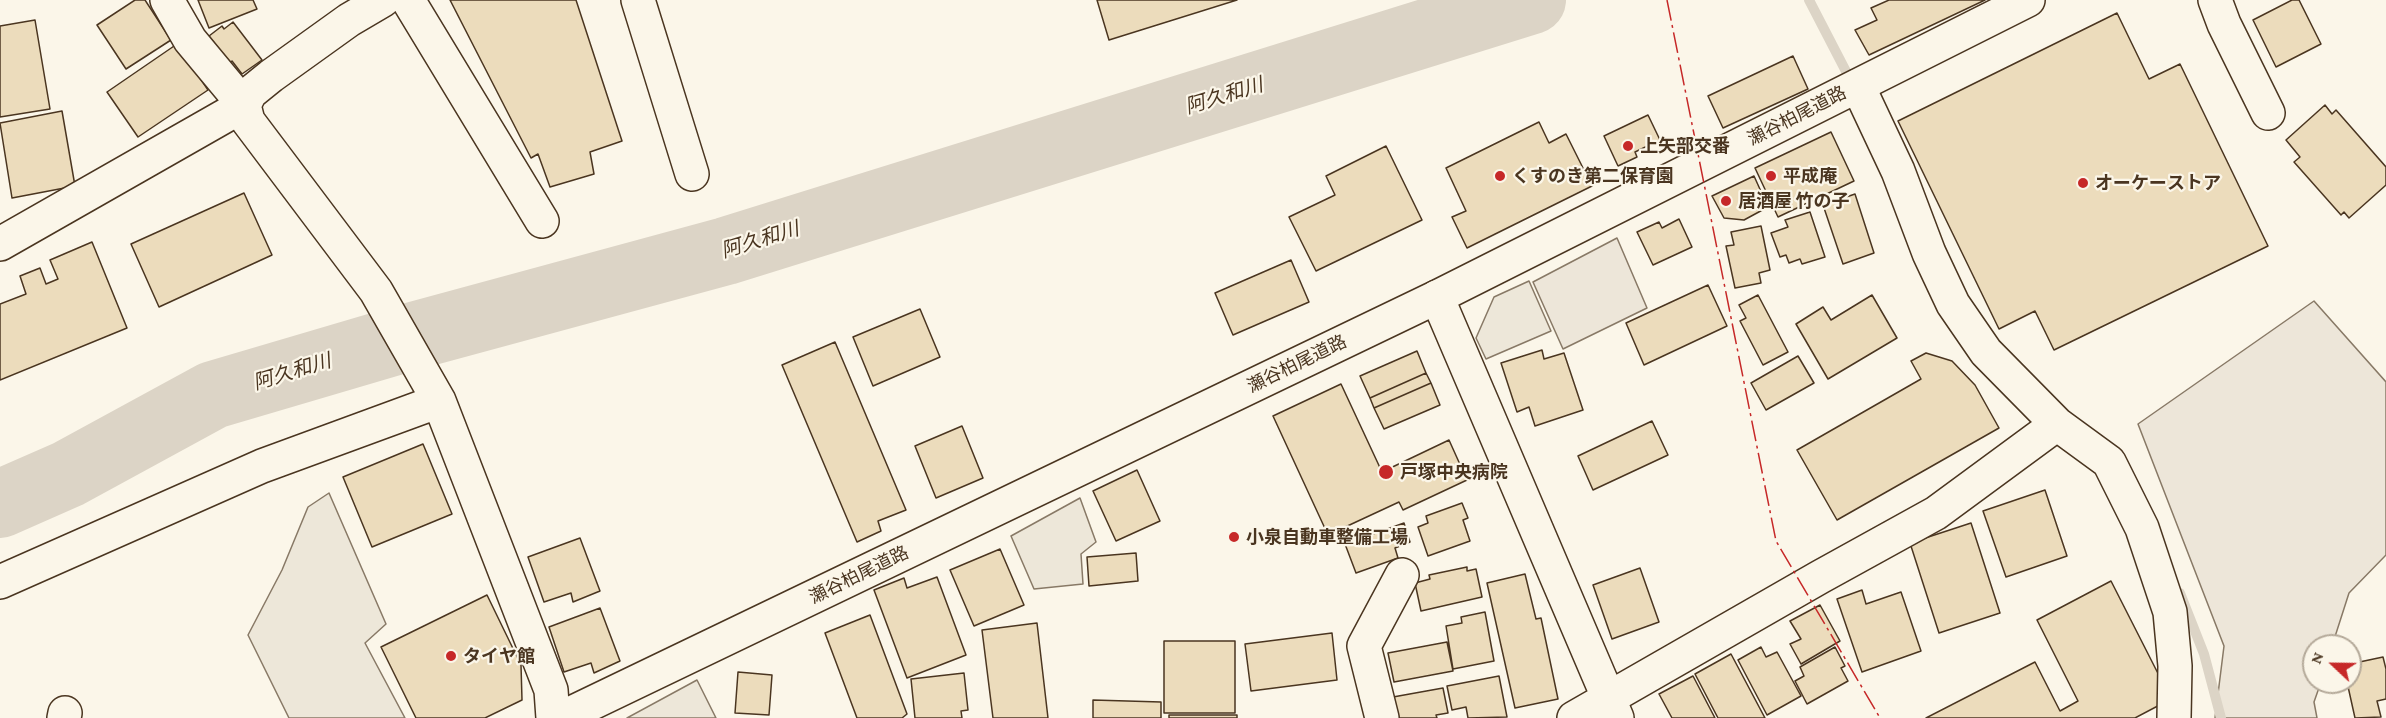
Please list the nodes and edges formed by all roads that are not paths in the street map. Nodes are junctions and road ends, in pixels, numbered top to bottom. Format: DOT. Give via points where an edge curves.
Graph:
graph roads {
  1 [pos="167,0"];
  2 [pos="383,0"];
  3 [pos="408,0"];
  4 [pos="638,0"];
  5 [pos="2028,0"];
  6 [pos="2215,0"];
  7 [pos="1858,86"];
  8 [pos="244,105"];
  9 [pos="2268,113"];
  10 [pos="692,174"];
  11 [pos="542,221"];
  12 [pos="0,244"];
  13 [pos="1437,297"];
  14 [pos="433,389"];
  15 [pos="2057,424"];
  16 [pos="1402,575"];
  17 [pos="0,582"];
  18 [pos="1613,709"];
  19 [pos="553,718"];
  20 [pos="561,718"];
  21 [pos="1382,718"];
  22 [pos="1574,718"];
  23 [pos="2174,718"];
  1 -- 8 [label="street" via="190,40"];
  2 -- 8 [label="street" via="271,76 250,93"];
  3 -- 11 [label="street"];
  4 -- 10 [label="street"];
  5 -- 7 [label="street, 瀬谷柏尾道路"];
  6 -- 9 [label="street"];
  7 -- 13 [label="street, 瀬谷柏尾道路"];
  7 -- 15 [label="street" via="1953,304 1986,352"];
  8 -- 12 [label="street"];
  8 -- 14 [label="street" via="248,121 389,311"];
  13 -- 18 [label="street"];
  13 -- 20 [label="street, 瀬谷柏尾道路"];
  14 -- 17 [label="street"];
  14 -- 19 [label="street" via="551,690"];
  15 -- 18 [label="street" via="1936,513 1820,577"];
  15 -- 23 [label="street" via="2109,462 2142,528 2170,612"];
  16 -- 21 [label="street" via="1364,646"];
  18 -- 22 [label="street"];
}
